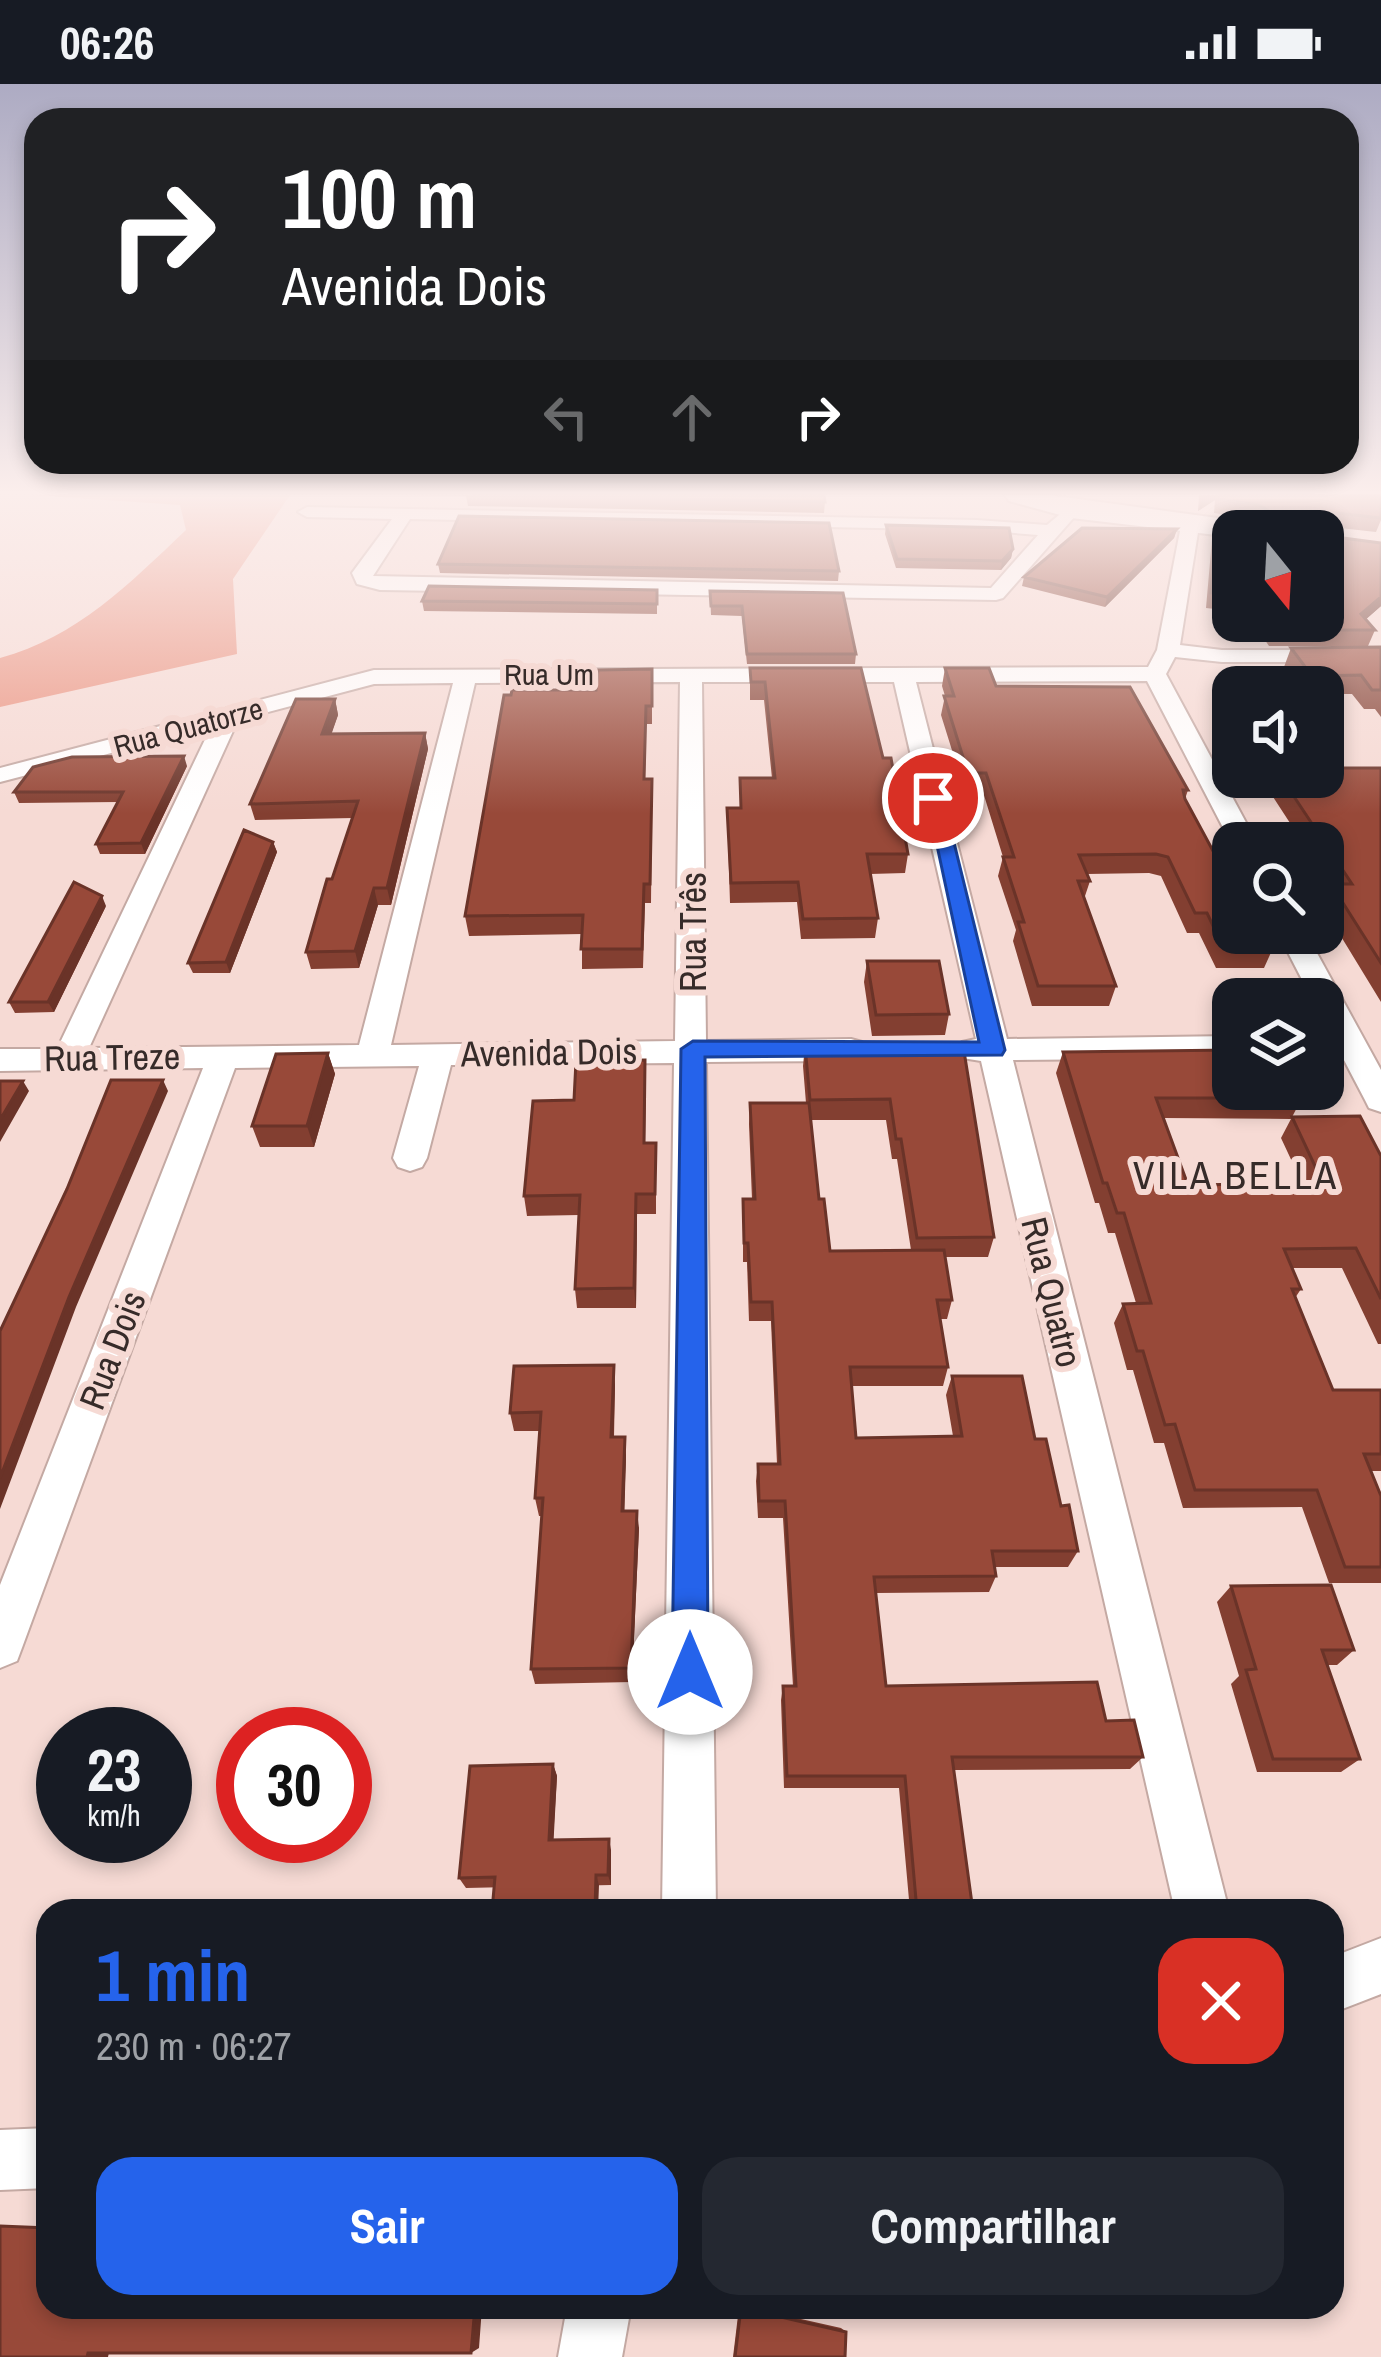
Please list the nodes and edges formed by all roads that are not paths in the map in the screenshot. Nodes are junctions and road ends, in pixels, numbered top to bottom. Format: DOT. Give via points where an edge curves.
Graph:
graph roads {
  1 [pos="1177,601"];
  2 [pos="1168,650"];
  3 [pos="1381,656"];
  4 [pos="903,672"];
  5 [pos="466,674"];
  6 [pos="692,674"];
  7 [pos="1155,674"];
  8 [pos="374,676"];
  9 [pos="227,718"];
  10 [pos="0,775"];
  11 [pos="1233,822"];
  12 [pos="1303,954"];
  13 [pos="1352,1046"];
  14 [pos="1212,1047"];
  15 [pos="693,1049"];
  16 [pos="878,1050"];
  17 [pos="947,1050"];
  18 [pos="993,1050"];
  19 [pos="374,1053"];
  20 [pos="224,1054"];
  21 [pos="438,1054"];
  22 [pos="68,1059"];
  23 [pos="0,1060"];
  24 [pos="1381,1100"];
  25 [pos="410,1157"];
  26 [pos="0,1645"];
  27 [pos="689,1899"];
  28 [pos="1199,1899"];
  29 [pos="1381,1966"];
  30 [pos="1344,1980"];
  31 [pos="36,2158"];
  32 [pos="0,2160"];
  33 [pos="597,2319"];
  34 [pos="590,2357"];
  1 -- 2 [label="street"];
  2 -- 3 [label="street"];
  2 -- 7 [label="street"];
  4 -- 6 [label="street, Rua Um"];
  4 -- 7 [label="street, Rua Um"];
  4 -- 18 [label="street, Rua Quatro"];
  5 -- 6 [label="street, Rua Um"];
  5 -- 8 [label="street, Rua Um"];
  5 -- 19 [label="street"];
  6 -- 15 [label="street, Rua Três"];
  7 -- 11 [label="street"];
  8 -- 9 [label="street, Rua Quatorze"];
  9 -- 10 [label="street, Rua Quatorze"];
  9 -- 22 [label="street"];
  12 -- 13 [label="street"];
  13 -- 24 [label="street"];
  14 -- 18 [label="street"];
  15 -- 16 [label="street, Avenida Dois"];
  15 -- 21 [label="street, Avenida Dois"];
  15 -- 27 [label="street, Rua Três"];
  17 -- 18 [label="street"];
  18 -- 28 [label="street, Rua Quatro"];
  19 -- 20 [label="street, Avenida Dois"];
  19 -- 21 [label="street, Avenida Dois"];
  20 -- 22 [label="street, Rua Treze"];
  20 -- 26 [label="street, Rua Dois"];
  21 -- 25 [label="street"];
  22 -- 23 [label="street, Rua Treze"];
  29 -- 30 [label="street"];
  31 -- 32 [label="street"];
  33 -- 34 [label="street"];
}
